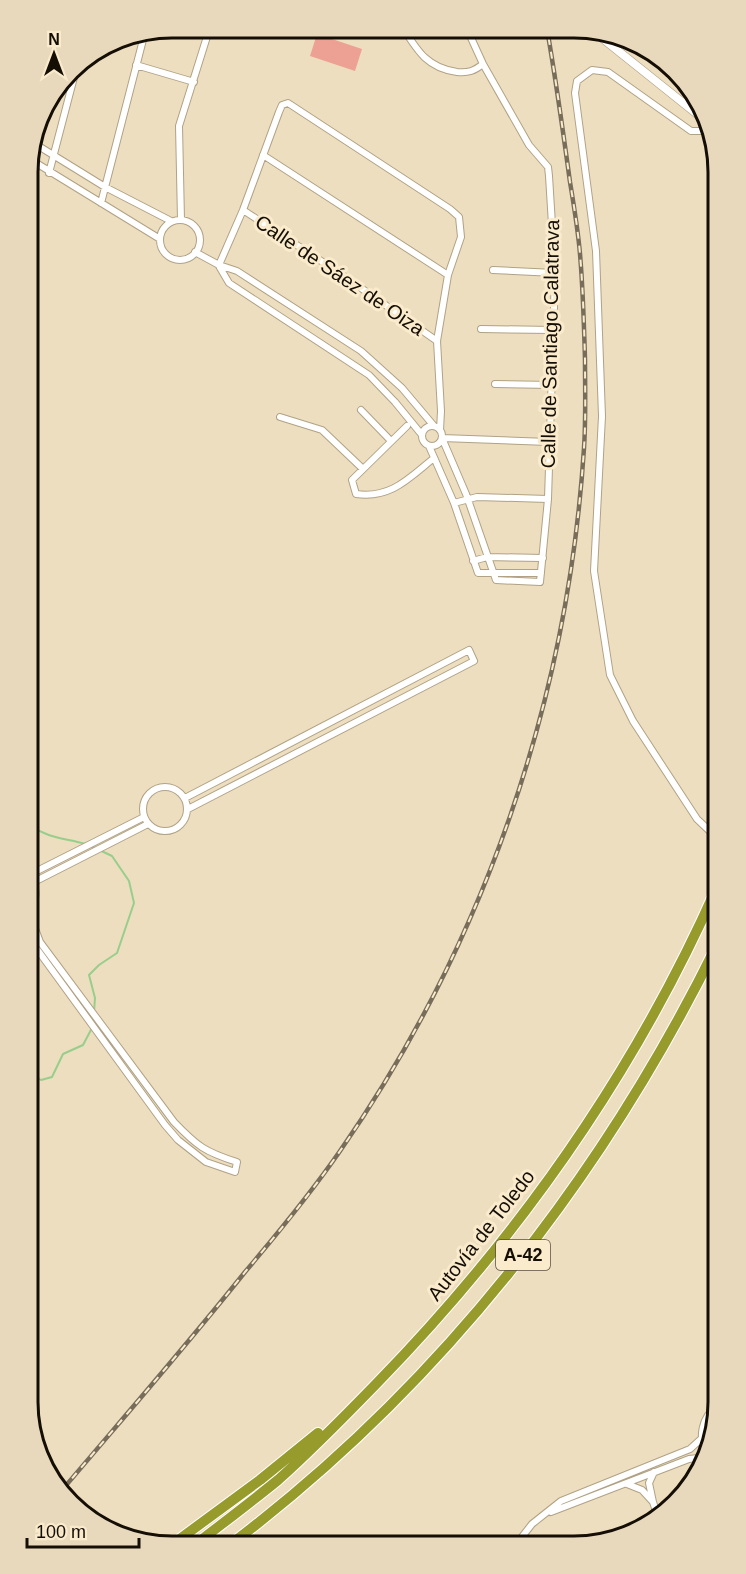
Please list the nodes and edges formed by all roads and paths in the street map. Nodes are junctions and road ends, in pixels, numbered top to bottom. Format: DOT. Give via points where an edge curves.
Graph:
graph roads {
  1 [pos="207,38"];
  2 [pos="409,38"];
  3 [pos="471,38"];
  4 [pos="143,41"];
  5 [pos="607,42"];
  6 [pos="483,64"];
  7 [pos="136,65"];
  8 [pos="194,82"];
  9 [pos="72,84"];
  10 [pos="695,113"];
  11 [pos="702,130"];
  12 [pos="40,146"];
  13 [pos="54,155"];
  14 [pos="263,155"];
  15 [pos="38,165"];
  16 [pos="49,173"];
  17 [pos="105,187"];
  18 [pos="101,203"];
  19 [pos="243,210"];
  20 [pos="181,220"];
  21 [pos="171,221"];
  22 [pos="160,239"];
  23 [pos="195,252"];
  24 [pos="219,266"];
  25 [pos="493,270"];
  26 [pos="555,273"];
  27 [pos="448,275"];
  28 [pos="481,329"];
  29 [pos="553,330"];
  30 [pos="437,341"];
  31 [pos="495,384"];
  32 [pos="552,385"];
  33 [pos="361,410"];
  34 [pos="280,417"];
  35 [pos="407,426"];
  36 [pos="437,428"];
  37 [pos="422,435"];
  38 [pos="442,438"];
  39 [pos="391,441"];
  40 [pos="549,442"];
  41 [pos="429,446"];
  42 [pos="434,458"];
  43 [pos="363,469"];
  44 [pos="468,498"];
  45 [pos="548,499"];
  46 [pos="454,503"];
  47 [pos="487,557"];
  48 [pos="543,558"];
  49 [pos="473,561"];
  50 [pos="492,572"];
  51 [pos="541,573"];
  52 [pos="185,798"];
  53 [pos="188,809"];
  54 [pos="146,820"];
  55 [pos="708,830"];
  56 [pos="38,870"];
  57 [pos="38,880"];
  58 [pos="708,907"];
  59 [pos="38,938"];
  60 [pos="38,951"];
  61 [pos="708,963"];
  62 [pos="708,1414"];
  63 [pos="343,1418"];
  64 [pos="701,1439"];
  65 [pos="702,1442"];
  66 [pos="696,1458"];
  67 [pos="654,1472"];
  68 [pos="626,1483"];
  69 [pos="653,1502"];
  70 [pos="655,1509"];
  71 [pos="267,1516"];
  72 [pos="535,1522"];
  73 [pos="184,1536"];
  74 [pos="206,1536"];
  75 [pos="241,1536"];
  76 [pos="251,1536"];
  77 [pos="523,1536"];
  1 -- 8 [label="street"];
  2 -- 6 [label="street" via="432,65 466,73"];
  3 -- 6 [label="street, Calle de Santiago Calatrava"];
  4 -- 7 [label="street"];
  5 -- 10 [label="street"];
  6 -- 26 [label="street, Calle de Santiago Calatrava" via="529,145 548,167"];
  7 -- 8 [label="street"];
  7 -- 17 [label="street"];
  8 -- 20 [label="street" via="179,126"];
  9 -- 13 [label="street"];
  11 -- 55 [label="street" via="691,131 608,72 591,70 577,81 575,93 596,251 602,416 594,571 610,675 633,721"];
  12 -- 13 [label="street"];
  13 -- 16 [label="street"];
  13 -- 17 [label="street"];
  14 -- 19 [label="street"];
  14 -- 27 [label="street"];
  14 -- 27 [label="street" via="282,105 288,103 459,217 461,237"];
  15 -- 16 [label="street"];
  16 -- 18 [label="street"];
  17 -- 18 [label="street"];
  17 -- 21 [label="street"];
  18 -- 22 [label="street"];
  19 -- 24 [label="street"];
  19 -- 30 [label="street, Calle de Sáez de Oiza"];
  20 -- 21 [label="street"];
  20 -- 23 [label="street" via="198,230 200,243"];
  21 -- 22 [label="street"];
  22 -- 23 [label="street" via="171,258 186,259"];
  23 -- 24 [label="street"];
  24 -- 36 [label="street" via="237,271 361,351 402,388"];
  24 -- 37 [label="street" via="229,284 369,375"];
  25 -- 26 [label="street"];
  26 -- 29 [label="street, Calle de Santiago Calatrava"];
  27 -- 30 [label="street"];
  28 -- 29 [label="street"];
  29 -- 32 [label="street, Calle de Santiago Calatrava"];
  30 -- 36 [label="street" via="441,411"];
  31 -- 32 [label="street"];
  32 -- 40 [label="street, Calle de Santiago Calatrava"];
  33 -- 39 [label="street"];
  34 -- 43 [label="street" via="322,430"];
  35 -- 39 [label="street"];
  36 -- 37 [label="street" via="425,429"];
  36 -- 38 [label="street"];
  37 -- 41 [label="street"];
  38 -- 40 [label="street"];
  38 -- 41 [label="street" via="438,444"];
  38 -- 44 [label="street"];
  39 -- 43 [label="street"];
  40 -- 45 [label="street, Calle de Santiago Calatrava"];
  41 -- 42 [label="street"];
  42 -- 43 [label="street" via="381,494 356,494 352,480"];
  42 -- 46 [label="street"];
  44 -- 45 [label="street"];
  44 -- 46 [label="street"];
  44 -- 47 [label="street"];
  45 -- 48 [label="street, Calle de Santiago Calatrava"];
  46 -- 49 [label="street"];
  47 -- 48 [label="street"];
  47 -- 49 [label="street"];
  47 -- 50 [label="street"];
  48 -- 51 [label="street, Calle de Santiago Calatrava"];
  49 -- 50 [label="street" via="478,573"];
  50 -- 51 [label="street"];
  50 -- 51 [label="street" via="496,580 540,582"];
  52 -- 53 [label="street"];
  52 -- 53 [label="street" via="469,650 474,661"];
  52 -- 54 [label="street" via="167,786 152,790 143,802"];
  53 -- 54 [label="street" via="175,829 160,831"];
  54 -- 56 [label="street"];
  54 -- 57 [label="street"];
  58 -- 63 [label="highway, Autovía de Toledo / A-42" via="656,1011 598,1108 514,1228 427,1332"];
  59 -- 60 [label="street" via="174,1122 210,1153 237,1162 235,1172 206,1162 178,1140"];
  61 -- 71 [label="highway, A-42" via="618,1123 506,1278 368,1428"];
  62 -- 64 [label="street"];
  63 -- 73 [label="highway"];
  63 -- 74 [label="highway, Autovía de Toledo / A-42" via="278,1479"];
  64 -- 65 [label="street"];
  64 -- 72 [label="street" via="690,1449 561,1501"];
  66 -- 67 [label="street"];
  67 -- 68 [label="street"];
  67 -- 69 [label="street" via="649,1484"];
  68 -- 69 [label="street" via="642,1490"];
  68 -- 72 [label="street" via="566,1505"];
  69 -- 70 [label="street"];
  71 -- 75 [label="highway, A-42"];
  71 -- 76 [label="highway"];
  72 -- 77 [label="street"];
}
